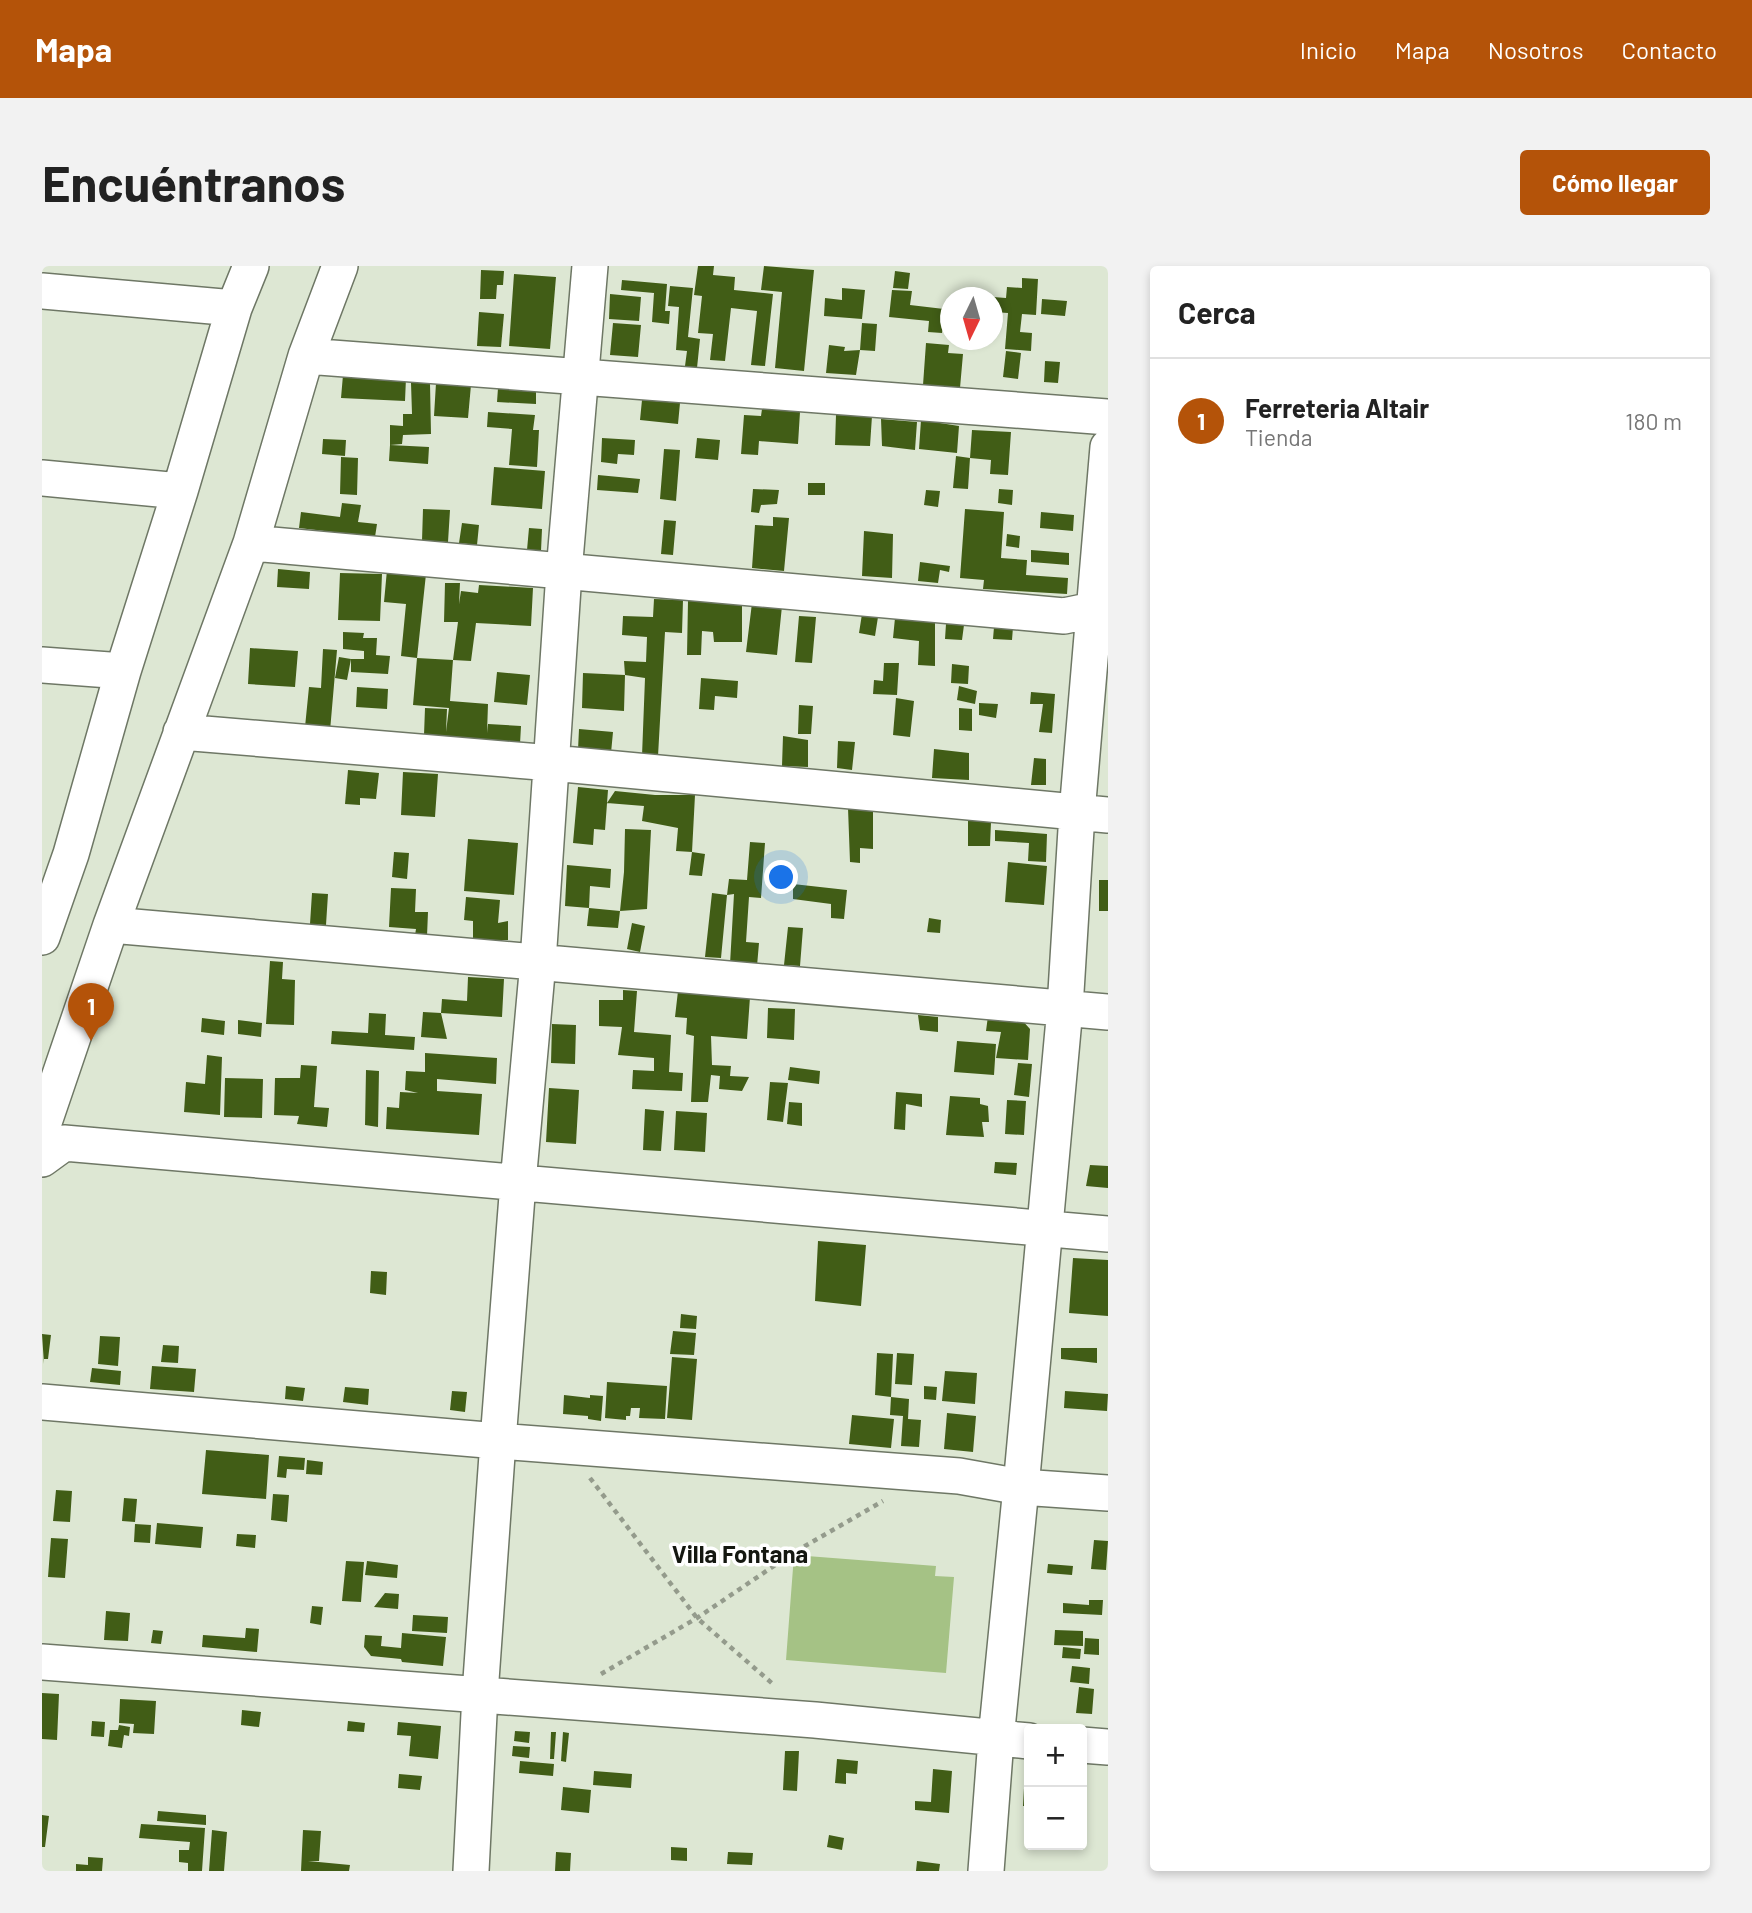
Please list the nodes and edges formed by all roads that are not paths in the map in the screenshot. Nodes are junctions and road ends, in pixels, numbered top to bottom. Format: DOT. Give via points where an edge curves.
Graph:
graph roads {
  1 [pos="251,266"];
  2 [pos="340,266"];
  3 [pos="590,266"];
  4 [pos="42,291"];
  5 [pos="234,308"];
  6 [pos="306,356"];
  7 [pos="582,377"];
  8 [pos="1108,417"];
  9 [pos="1108,447"];
  10 [pos="42,478"];
  11 [pos="180,491"];
  12 [pos="251,543"];
  13 [pos="565,572"];
  14 [pos="1100,611"];
  15 [pos="42,665"];
  16 [pos="123,671"];
  17 [pos="181,732"];
  18 [pos="552,763"];
  19 [pos="1092,814"];
  20 [pos="57,853"];
  21 [pos="111,925"];
  22 [pos="42,937"];
  23 [pos="538,962"];
  24 [pos="1065,1008"];
  25 [pos="1108,1012"];
  26 [pos="42,1128"];
  27 [pos="42,1159"];
  28 [pos="518,1184"];
  29 [pos="1044,1230"];
  30 [pos="1108,1234"];
  31 [pos="42,1402"];
  32 [pos="498,1441"];
  33 [pos="1021,1487"];
  34 [pos="1108,1493"];
  35 [pos="42,1662"];
  36 [pos="480,1694"];
  37 [pos="1012,1740"];
  38 [pos="1087,1745"];
  39 [pos="1108,1747"];
  40 [pos="471,1871"];
  41 [pos="986,1871"];
  1 -- 5 [label="street"];
  2 -- 6 [label="street"];
  3 -- 7 [label="street"];
  4 -- 5 [label="street"];
  5 -- 11 [label="street"];
  6 -- 7 [label="street"];
  6 -- 12 [label="street"];
  7 -- 8 [label="street"];
  7 -- 13 [label="street"];
  9 -- 14 [label="street"];
  10 -- 11 [label="street"];
  11 -- 16 [label="street"];
  12 -- 13 [label="street"];
  12 -- 17 [label="street"];
  13 -- 14 [label="street" via="1064,616"];
  13 -- 18 [label="street"];
  14 -- 19 [label="street"];
  15 -- 16 [label="street"];
  16 -- 20 [label="street"];
  17 -- 18 [label="street"];
  17 -- 21 [label="street"];
  18 -- 19 [label="street"];
  18 -- 23 [label="street"];
  19 -- 24 [label="street"];
  20 -- 22 [label="street"];
  21 -- 23 [label="street"];
  21 -- 26 [label="street"];
  23 -- 24 [label="street"];
  23 -- 28 [label="street"];
  24 -- 25 [label="street"];
  24 -- 29 [label="street"];
  27 -- 28 [label="street" via="64,1143"];
  28 -- 29 [label="street"];
  28 -- 32 [label="street"];
  29 -- 30 [label="street"];
  29 -- 33 [label="street"];
  31 -- 32 [label="street"];
  32 -- 33 [label="street" via="959,1476"];
  32 -- 36 [label="street"];
  33 -- 34 [label="street"];
  33 -- 37 [label="street"];
  35 -- 36 [label="street"];
  36 -- 37 [label="street"];
  36 -- 40 [label="street"];
  37 -- 41 [label="street"];
  38 -- 39 [label="street"];
}
